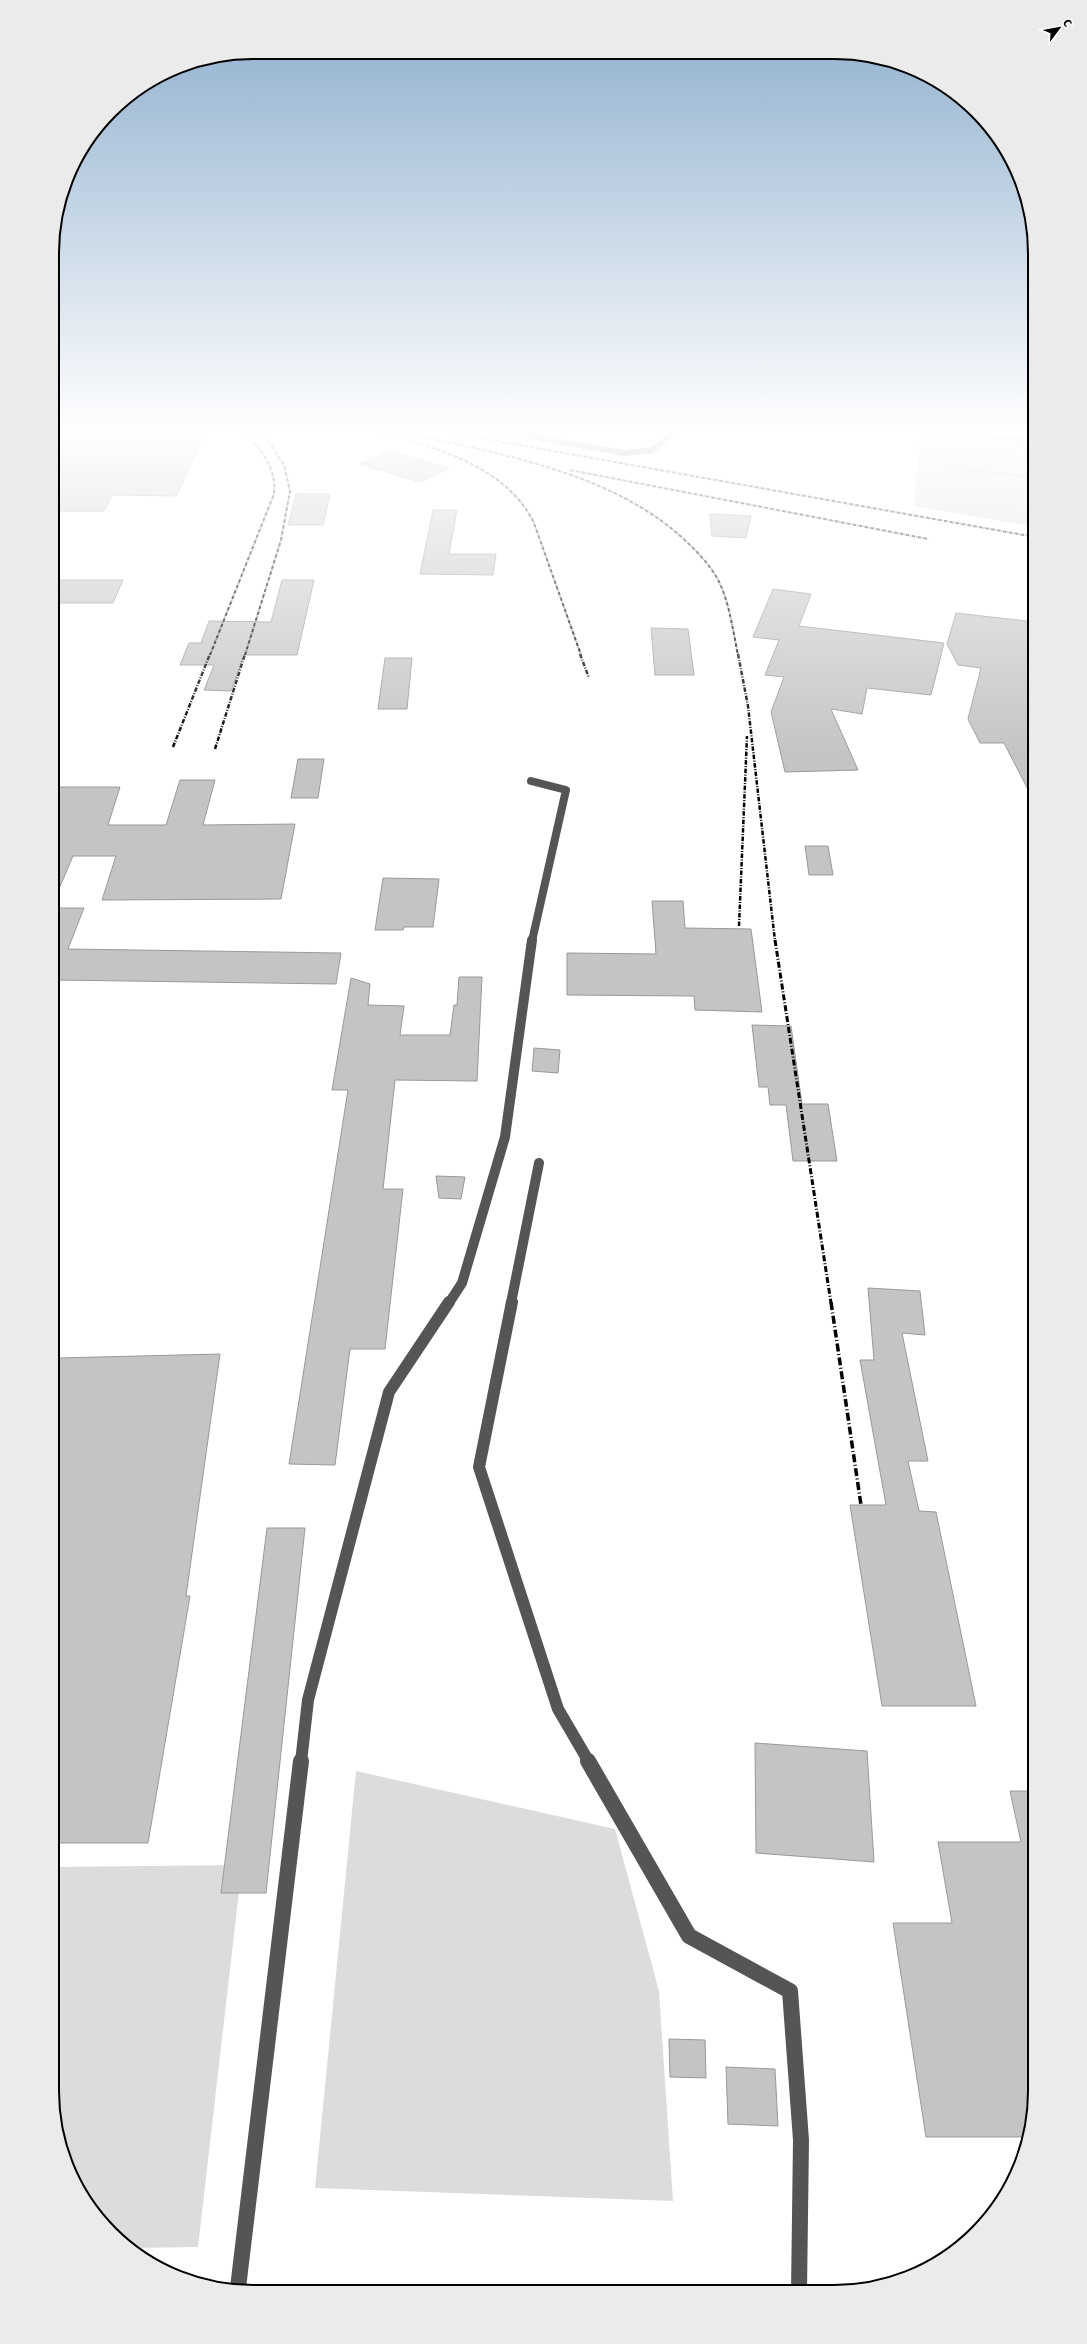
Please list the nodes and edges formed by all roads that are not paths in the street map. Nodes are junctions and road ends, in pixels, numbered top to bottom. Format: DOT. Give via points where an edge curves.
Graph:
graph roads {
  1 [pos="531,781"];
  2 [pos="539,1163"];
  3 [pos="238,2285"];
  4 [pos="800,2285"];
  1 -- 3 [label="lane" via="566,790 535,920 505,1137 462,1283 389,1392 308,1700"];
  2 -- 4 [label="lane" via="479,1467 558,1709 689,1936 790,1991 801,2140"];
}
